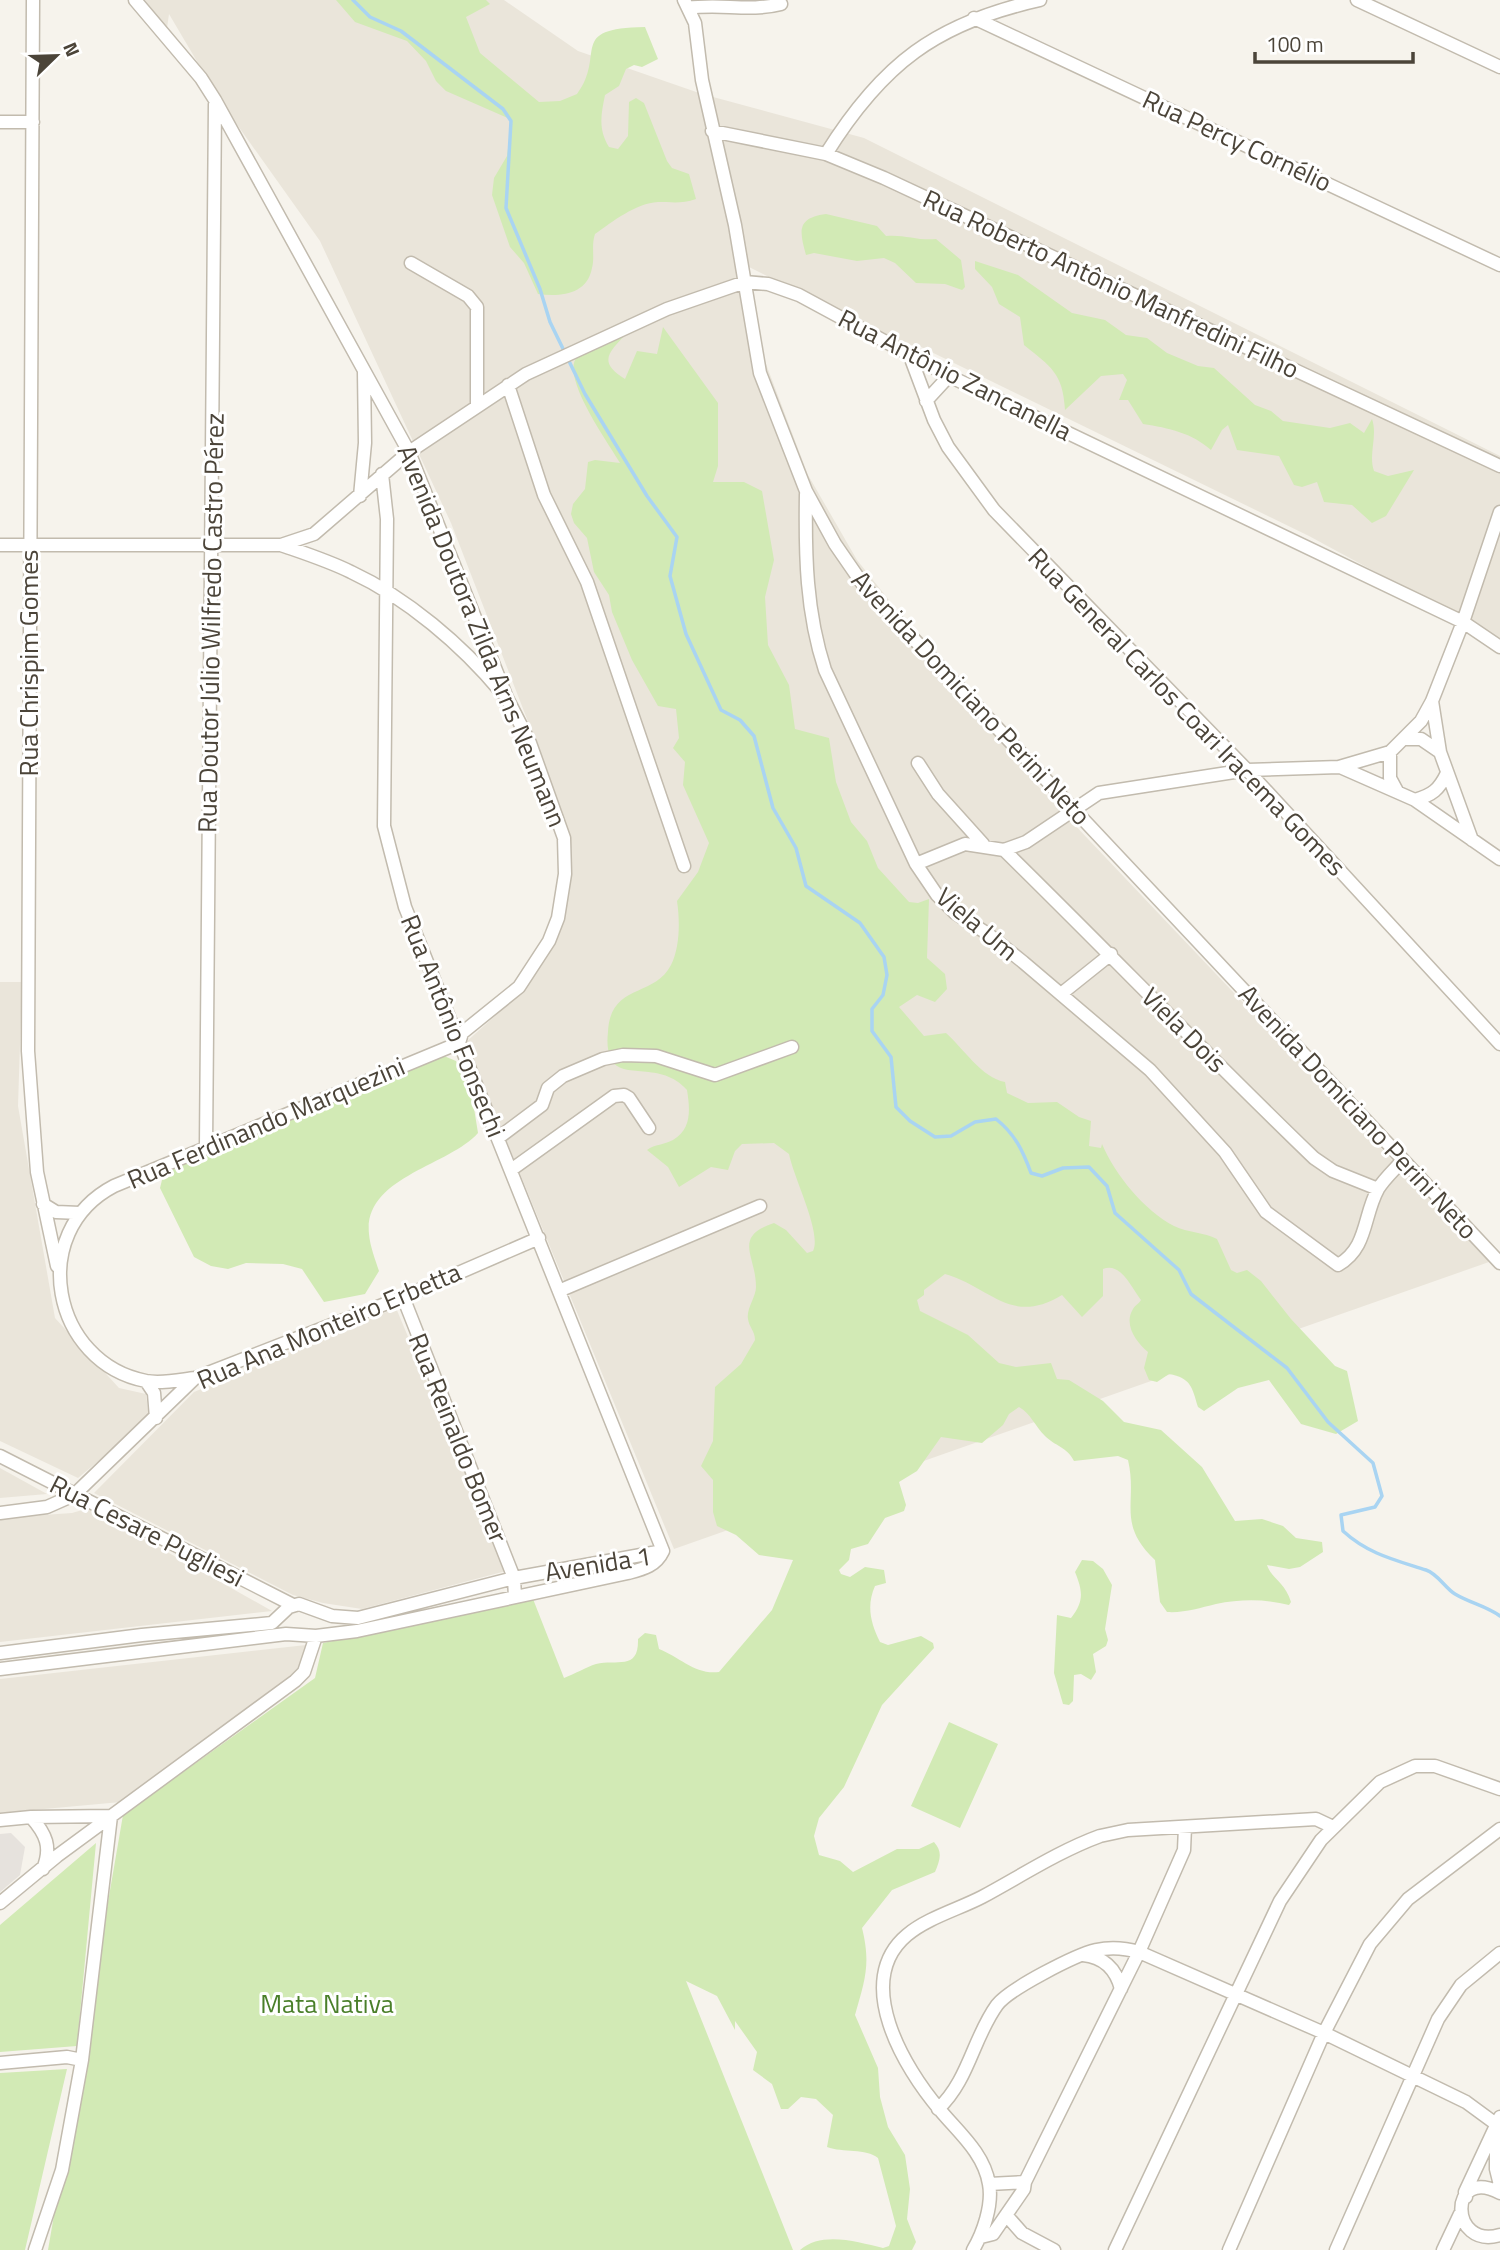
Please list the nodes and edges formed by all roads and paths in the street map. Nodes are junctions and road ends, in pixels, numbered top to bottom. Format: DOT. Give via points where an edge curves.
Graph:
graph roads {
  1 [pos="33,0"];
  2 [pos="135,0"];
  3 [pos="1040,0"];
  4 [pos="1357,0"];
  5 [pos="686,4"];
  6 [pos="781,4"];
  7 [pos="974,18"];
  8 [pos="1500,67"];
  9 [pos="215,100"];
  10 [pos="0,122"];
  11 [pos="33,122"];
  12 [pos="712,131"];
  13 [pos="240,145"];
  14 [pos="826,154"];
  15 [pos="216,155"];
  16 [pos="411,263"];
  17 [pos="1500,265"];
  18 [pos="745,282"];
  19 [pos="910,356"];
  20 [pos="364,368"];
  21 [pos="949,376"];
  22 [pos="508,385"];
  23 [pos="926,401"];
  24 [pos="477,404"];
  25 [pos="409,452"];
  26 [pos="1500,466"];
  27 [pos="383,474"];
  28 [pos="806,491"];
  29 [pos="360,496"];
  30 [pos="1500,512"];
  31 [pos="211,543"];
  32 [pos="29,544"];
  33 [pos="0,545"];
  34 [pos="281,545"];
  35 [pos="385,592"];
  36 [pos="1463,622"];
  37 [pos="1500,647"];
  38 [pos="507,698"];
  39 [pos="1432,701"];
  40 [pos="1406,739"];
  41 [pos="1390,752"];
  42 [pos="1440,752"];
  43 [pos="918,763"];
  44 [pos="1339,767"];
  45 [pos="1247,770"];
  46 [pos="1447,773"];
  47 [pos="1397,791"];
  48 [pos="1415,800"];
  49 [pos="1072,808"];
  50 [pos="1472,840"];
  51 [pos="983,845"];
  52 [pos="1004,850"];
  53 [pos="1500,859"];
  54 [pos="916,864"];
  55 [pos="684,866"];
  56 [pos="1111,954"];
  57 [pos="1061,994"];
  58 [pos="459,1043"];
  59 [pos="1500,1044"];
  60 [pos="792,1047"];
  61 [pos="649,1128"];
  62 [pos="498,1138"];
  63 [pos="206,1146"];
  64 [pos="1403,1160"];
  65 [pos="511,1170"];
  66 [pos="1378,1189"];
  67 [pos="43,1204"];
  68 [pos="760,1206"];
  69 [pos="80,1213"];
  70 [pos="539,1238"];
  71 [pos="1500,1263"];
  72 [pos="58,1269"];
  73 [pos="561,1290"];
  74 [pos="403,1297"];
  75 [pos="195,1378"];
  76 [pos="146,1381"];
  77 [pos="156,1418"];
  78 [pos="0,1457"];
  79 [pos="74,1495"];
  80 [pos="0,1513"];
  81 [pos="663,1551"];
  82 [pos="514,1578"];
  83 [pos="515,1597"];
  84 [pos="289,1608"];
  85 [pos="295,1634"];
  86 [pos="316,1636"];
  87 [pos="0,1653"];
  88 [pos="0,1669"];
  89 [pos="1500,1789"];
  90 [pos="32,1816"];
  91 [pos="111,1816"];
  92 [pos="0,1820"];
  93 [pos="1333,1826"];
  94 [pos="1185,1827"];
  95 [pos="1500,1829"];
  96 [pos="43,1869"];
  97 [pos="0,1903"];
  98 [pos="1139,1952"];
  99 [pos="1500,1953"];
  100 [pos="1083,1955"];
  101 [pos="1121,1989"];
  102 [pos="1235,1993"];
  103 [pos="1324,2033"];
  104 [pos="82,2060"];
  105 [pos="0,2063"];
  106 [pos="1413,2077"];
  107 [pos="938,2109"];
  108 [pos="1498,2121"];
  109 [pos="1024,2182"];
  110 [pos="989,2184"];
  111 [pos="1500,2185"];
  112 [pos="1500,2193"];
  113 [pos="1466,2197"];
  114 [pos="1460,2214"];
  115 [pos="1007,2216"];
  116 [pos="1500,2235"];
  117 [pos="981,2237"];
  118 [pos="1484,2239"];
  119 [pos="1471,2248"];
  120 [pos="35,2250"];
  121 [pos="973,2250"];
  122 [pos="1054,2250"];
  123 [pos="1115,2250"];
  124 [pos="1229,2250"];
  125 [pos="1336,2250"];
  126 [pos="1443,2250"];
  1 -- 11 [label="street"];
  2 -- 9 [label="street, Avenida Doutora Zilda Arns Neumann"];
  3 -- 7 [label="street"];
  4 -- 8 [label="street"];
  5 -- 6 [label="street" via="759,8"];
  5 -- 12 [label="street, Avenida Domiciano Perini Neto" via="695,23"];
  7 -- 14 [label="street" via="913,51 851,113"];
  7 -- 17 [label="street, Rua Percy Cornélio"];
  9 -- 13 [label="street, Avenida Doutora Zilda Arns Neumann"];
  9 -- 15 [label="street, Rua Doutor Júlio Wilfredo Castro Pérez"];
  10 -- 11 [label="street"];
  11 -- 32 [label="street, Rua Chrispim Gomes"];
  12 -- 14 [label="street, Rua Roberto Antônio Manfredini Filho"];
  12 -- 18 [label="street, Avenida Domiciano Perini Neto"];
  13 -- 15 [label="street"];
  13 -- 20 [label="street, Avenida Doutora Zilda Arns Neumann"];
  14 -- 26 [label="street, Rua Roberto Antônio Manfredini Filho" via="964,214"];
  15 -- 31 [label="street, Rua Doutor Júlio Wilfredo Castro Pérez"];
  16 -- 24 [label="street" via="468,296 477,307"];
  18 -- 19 [label="street, Rua Antônio Zancanella" via="799,295"];
  18 -- 22 [label="street, Rua Antônio Zancanella" via="577,348"];
  18 -- 28 [label="street, Avenida Domiciano Perini Neto" via="760,373"];
  19 -- 21 [label="street, Rua Antônio Zancanella"];
  19 -- 23 [label="street, Rua General Carlos Coari Iracema Gomes"];
  20 -- 25 [label="street, Avenida Doutora Zilda Arns Neumann"];
  20 -- 29 [label="street, Avenida Doutora Zilda Arns Neumann"];
  21 -- 23 [label="street"];
  21 -- 36 [label="street, Rua Antônio Zancanella"];
  22 -- 24 [label="street, Rua Antônio Zancanella"];
  22 -- 55 [label="street" via="544,495 587,582"];
  23 -- 45 [label="street, Rua General Carlos Coari Iracema Gomes" via="955,459 994,510"];
  24 -- 25 [label="street, Rua Antônio Zancanella"];
  25 -- 27 [label="street, Rua Antônio Zancanella"];
  25 -- 38 [label="street, Avenida Doutora Zilda Arns Neumann"];
  27 -- 29 [label="street, Rua Antônio Zancanella"];
  27 -- 35 [label="street, Rua Antônio Fonsechi"];
  28 -- 49 [label="street, Avenida Domiciano Perini Neto" via="864,586"];
  28 -- 54 [label="street, Viela Um" via="807,589 818,648"];
  29 -- 34 [label="street, Rua Antônio Zancanella" via="314,534"];
  30 -- 36 [label="street"];
  31 -- 32 [label="street"];
  31 -- 34 [label="street"];
  31 -- 63 [label="street, Rua Doutor Júlio Wilfredo Castro Pérez"];
  32 -- 33 [label="street"];
  32 -- 67 [label="street, Rua Chrispim Gomes" via="28,1051"];
  34 -- 35 [label="street" via="353,572"];
  35 -- 38 [label="street" via="441,630"];
  35 -- 58 [label="street, Rua Antônio Fonsechi" via="384,826 405,906"];
  36 -- 37 [label="street, Rua Antônio Zancanella"];
  36 -- 39 [label="street"];
  38 -- 58 [label="street, Avenida Doutora Zilda Arns Neumann" via="554,803 564,838 565,874 550,941 530,974 463,1033"];
  39 -- 40 [label="street"];
  39 -- 42 [label="street"];
  40 -- 41 [label="street"];
  40 -- 42 [label="street" via="1421,739"];
  41 -- 44 [label="street"];
  41 -- 47 [label="street" via="1391,778"];
  42 -- 46 [label="street"];
  43 -- 51 [label="street"];
  44 -- 45 [label="street"];
  44 -- 47 [label="street"];
  45 -- 49 [label="street" via="1100,793"];
  45 -- 59 [label="street, Rua General Carlos Coari Iracema Gomes"];
  46 -- 48 [label="street" via="1440,788"];
  46 -- 50 [label="street"];
  47 -- 48 [label="street"];
  48 -- 50 [label="street"];
  49 -- 52 [label="street" via="1042,833"];
  49 -- 64 [label="street, Avenida Domiciano Perini Neto"];
  50 -- 53 [label="street"];
  51 -- 52 [label="street"];
  51 -- 54 [label="street" via="952,848"];
  52 -- 56 [label="street, Viela Dois"];
  54 -- 57 [label="street, Viela Um" via="955,913"];
  56 -- 57 [label="street"];
  56 -- 66 [label="street, Viela Dois" via="1314,1158"];
  57 -- 66 [label="street, Viela Um" via="1191,1111 1266,1212 1338,1265 1350,1258 1362,1239"];
  58 -- 62 [label="street, Rua Antônio Fonsechi"];
  58 -- 63 [label="street, Rua Ferdinando Marquezini"];
  60 -- 62 [label="street" via="715,1075 656,1056 603,1059 563,1076 548,1088 542,1105"];
  61 -- 65 [label="street" via="629,1098 619,1094"];
  62 -- 65 [label="street, Rua Antônio Fonsechi"];
  63 -- 69 [label="street, Rua Ferdinando Marquezini" via="105,1191"];
  64 -- 66 [label="street"];
  64 -- 71 [label="street, Avenida Domiciano Perini Neto"];
  65 -- 70 [label="street, Rua Antônio Fonsechi"];
  67 -- 69 [label="street" via="56,1212"];
  67 -- 72 [label="street, Rua Chrispim Gomes"];
  68 -- 73 [label="street"];
  69 -- 72 [label="street, Rua Chrispim Gomes" via="68,1232"];
  70 -- 73 [label="street, Rua Antônio Fonsechi"];
  70 -- 74 [label="street, Rua Ana Monteiro Erbetta"];
  72 -- 76 [label="street, Rua Chrispim Gomes" via="62,1299 75,1331 91,1353"];
  73 -- 81 [label="street, Rua Antônio Fonsechi"];
  74 -- 75 [label="street, Rua Ana Monteiro Erbetta"];
  74 -- 82 [label="street, Rua Reinaldo Bomer"];
  75 -- 76 [label="street, Rua Chrispim Gomes"];
  75 -- 77 [label="street, Rua Ana Monteiro Erbetta"];
  76 -- 77 [label="street" via="154,1393"];
  77 -- 79 [label="street, Rua Ana Monteiro Erbetta"];
  78 -- 79 [label="street, Rua Cesare Pugliesi"];
  79 -- 80 [label="street" via="47,1507"];
  79 -- 84 [label="street, Rua Cesare Pugliesi"];
  81 -- 82 [label="street, Avenida 1"];
  81 -- 83 [label="street, Avenida 1" via="647,1568"];
  82 -- 83 [label="street, Rua Reinaldo Bomer"];
  82 -- 84 [label="street, Avenida 1" via="358,1618 332,1616 304,1604"];
  83 -- 86 [label="street, Avenida 1"];
  84 -- 85 [label="street" via="285,1621"];
  84 -- 87 [label="street" via="272,1623"];
  85 -- 86 [label="street, Avenida 1"];
  85 -- 88 [label="street, Avenida 1"];
  86 -- 91 [label="street" via="304,1672"];
  89 -- 93 [label="street" via="1435,1766 1415,1766 1380,1783"];
  90 -- 91 [label="street"];
  90 -- 92 [label="street"];
  90 -- 96 [label="street" via="49,1849"];
  91 -- 96 [label="street"];
  91 -- 104 [label="street"];
  93 -- 94 [label="street" via="1316,1819"];
  93 -- 102 [label="street" via="1289,1884"];
  94 -- 98 [label="street" via="1184,1850"];
  94 -- 107 [label="street" via="1128,1830 1088,1840 903,1939 883,1974 884,2013"];
  95 -- 103 [label="street" via="1393,1914 1361,1958"];
  96 -- 97 [label="street"];
  98 -- 100 [label="street" via="1111,1948"];
  98 -- 101 [label="street"];
  98 -- 102 [label="street"];
  99 -- 106 [label="street" via="1454,1994"];
  100 -- 101 [label="street" via="1105,1962"];
  100 -- 107 [label="street" via="1005,1996 957,2088"];
  101 -- 109 [label="street"];
  102 -- 103 [label="street"];
  102 -- 123 [label="street"];
  103 -- 106 [label="street"];
  103 -- 124 [label="street"];
  104 -- 105 [label="street" via="67,2057"];
  104 -- 120 [label="street" via="62,2170"];
  106 -- 108 [label="street"];
  106 -- 125 [label="street"];
  107 -- 110 [label="street" via="968,2140"];
  108 -- 111 [label="street"];
  108 -- 113 [label="street"];
  109 -- 110 [label="street"];
  109 -- 115 [label="street"];
  110 -- 117 [label="street"];
  112 -- 113 [label="street" via="1482,2188"];
  113 -- 114 [label="street"];
  114 -- 118 [label="street" via="1467,2232"];
  114 -- 126 [label="street"];
  115 -- 117 [label="street" via="992,2234"];
  115 -- 122 [label="street" via="1022,2233"];
  116 -- 118 [label="street"];
  117 -- 121 [label="street"];
  118 -- 119 [label="street"];
}
